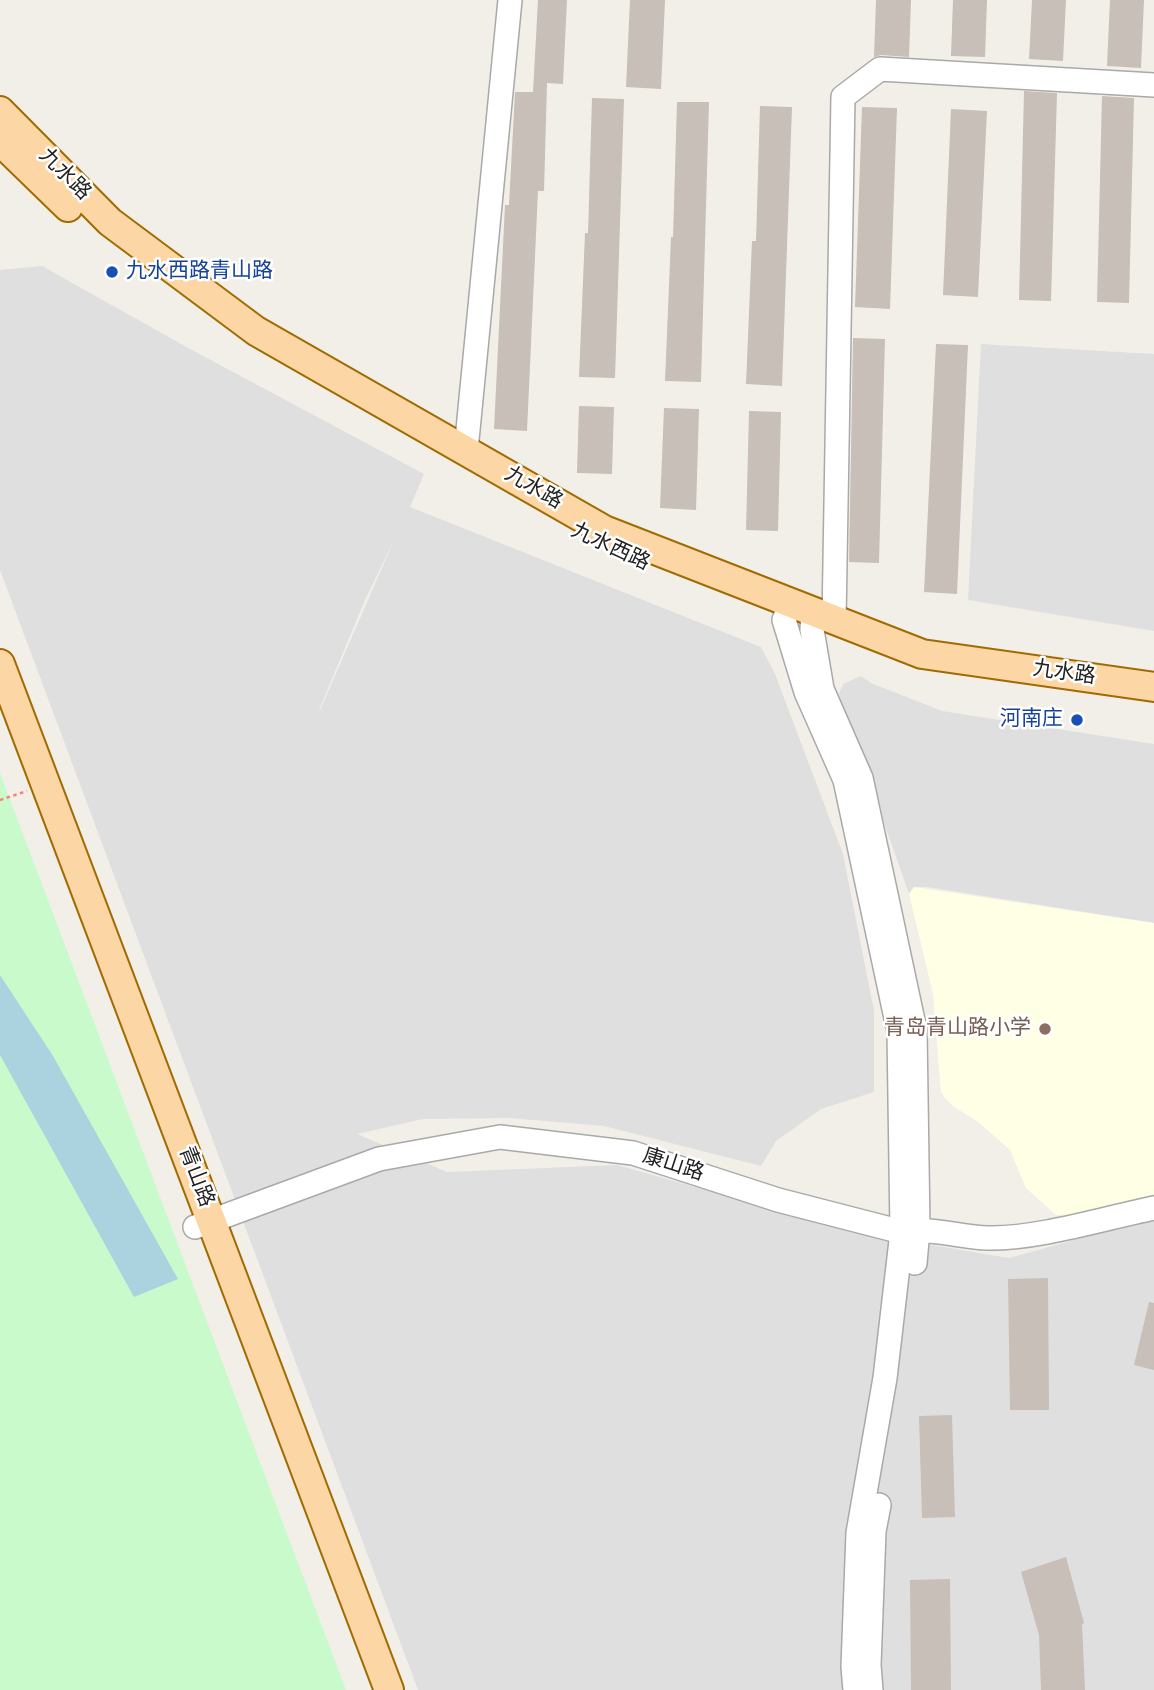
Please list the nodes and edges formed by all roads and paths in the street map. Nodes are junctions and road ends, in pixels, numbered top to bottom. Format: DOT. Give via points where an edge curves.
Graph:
graph roads {
  1 [pos="510,0"];
  2 [pos="1154,85"];
  3 [pos="0,111"];
  4 [pos="0,141"];
  5 [pos="466,450"];
  6 [pos="807,617"];
  7 [pos="0,664"];
  8 [pos="1154,687"];
  9 [pos="1154,705"];
  10 [pos="0,714"];
  11 [pos="29,790"];
  12 [pos="0,800"];
  13 [pos="1154,1208"];
  14 [pos="203,1223"];
  15 [pos="910,1230"];
  16 [pos="370,1690"];
  17 [pos="389,1690"];
  18 [pos="855,1690"];
  19 [pos="871,1690"];
  1 -- 5 [label="street"];
  2 -- 6 [label="street" via="880,69 843,97"];
  3 -- 5 [label="main road, 九水路" via="110,222 256,331"];
  4 -- 6 [label="main road, 九水西路" via="99,236 247,346 597,546"];
  5 -- 6 [label="main road, 九水路" via="604,530"];
  6 -- 8 [label="main road, 九水路" via="922,654"];
  6 -- 9 [label="main road, 九水西路" via="917,672"];
  6 -- 15 [label="street" via="806,692 845,780 899,1032"];
  7 -- 14 [label="main road, 青山路"];
  10 -- 11 [label="main road, 青山路"];
  11 -- 12 [label="path"];
  11 -- 14 [label="main road, 青山路"];
  13 -- 15 [label="street, 康山路" via="1028,1235 989,1238"];
  14 -- 15 [label="street, 康山路" via="380,1159 500,1137 633,1153 778,1200"];
  14 -- 16 [label="main road, 青山路"];
  14 -- 17 [label="main road, 青山路"];
  15 -- 18 [label="street" via="858,1533"];
  15 -- 19 [label="street" via="902,1375 874,1531"];
}
